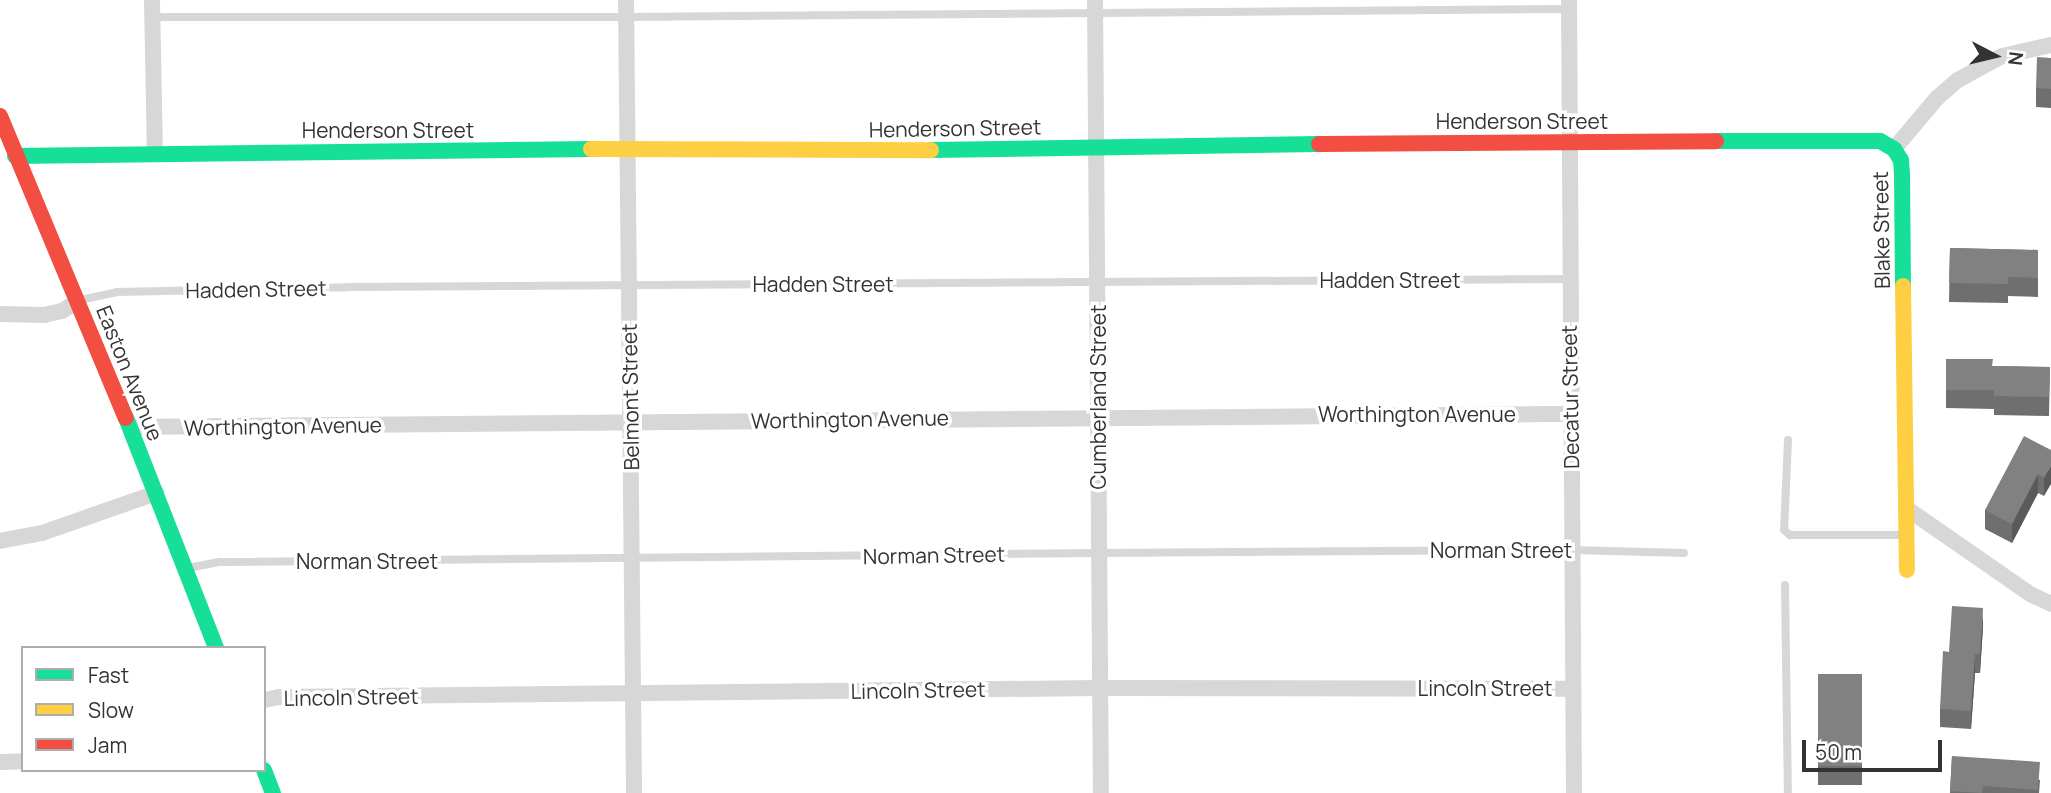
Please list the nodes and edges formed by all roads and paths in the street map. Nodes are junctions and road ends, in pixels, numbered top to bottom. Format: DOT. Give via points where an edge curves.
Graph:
graph roads {
  1 [pos="152,0"];
  2 [pos="626,0"];
  3 [pos="1569,5"];
  4 [pos="1096,6"];
  5 [pos="626,17"];
  6 [pos="152,18"];
  7 [pos="2051,45"];
  8 [pos="0,116"];
  9 [pos="1569,141"];
  10 [pos="1097,146"];
  11 [pos="628,149"];
  12 [pos="1894,149"];
  13 [pos="155,152"];
  14 [pos="15,156"];
  15 [pos="1569,279"];
  16 [pos="1097,282"];
  17 [pos="629,285"];
  18 [pos="78,301"];
  19 [pos="0,314"];
  20 [pos="1570,414"];
  21 [pos="1098,416"];
  22 [pos="630,421"];
  23 [pos="130,427"];
  24 [pos="1788,440"];
  25 [pos="156,493"];
  26 [pos="1906,508"];
  27 [pos="1907,535"];
  28 [pos="0,541"];
  29 [pos="1572,550"];
  30 [pos="1100,553"];
  31 [pos="1684,553"];
  32 [pos="631,558"];
  33 [pos="185,569"];
  34 [pos="1907,570"];
  35 [pos="1786,585"];
  36 [pos="2051,604"];
  37 [pos="215,646"];
  38 [pos="1100,688"];
  39 [pos="1573,689"];
  40 [pos="633,694"];
  41 [pos="266,700"];
  42 [pos="21,761"];
  43 [pos="0,762"];
  44 [pos="265,772"];
  45 [pos="273,793"];
  46 [pos="634,793"];
  47 [pos="1101,793"];
  48 [pos="1574,793"];
  49 [pos="1788,793"];
  1 -- 6 [label="street"];
  2 -- 5 [label="street, Belmont Street"];
  3 -- 4 [label="lane"];
  3 -- 9 [label="street, Decatur Street"];
  4 -- 5 [label="lane"];
  4 -- 10 [label="street, Cumberland Street"];
  5 -- 6 [label="lane"];
  5 -- 11 [label="street, Belmont Street"];
  6 -- 13 [label="street"];
  7 -- 12 [label="street, Blake Street" via="2002,56 1958,80"];
  8 -- 14 [label="street, Easton Avenue"];
  9 -- 10 [label="street, Henderson Street"];
  9 -- 12 [label="street, Henderson Street" via="1880,141"];
  9 -- 15 [label="street, Decatur Street"];
  10 -- 11 [label="street, Henderson Street"];
  10 -- 16 [label="street, Cumberland Street"];
  11 -- 13 [label="street, Henderson Street"];
  11 -- 17 [label="street, Belmont Street"];
  12 -- 26 [label="street, Blake Street" via="1902,174"];
  13 -- 14 [label="street, Henderson Street"];
  14 -- 18 [label="street, Easton Avenue"];
  15 -- 16 [label="lane, Hadden Street"];
  15 -- 20 [label="street, Decatur Street"];
  16 -- 17 [label="lane, Hadden Street"];
  16 -- 21 [label="street, Cumberland Street"];
  17 -- 18 [label="lane, Hadden Street" via="117,292"];
  17 -- 22 [label="street, Belmont Street"];
  18 -- 19 [label="street" via="44,315"];
  18 -- 23 [label="street, Easton Avenue"];
  20 -- 21 [label="street, Worthington Avenue"];
  20 -- 29 [label="street, Decatur Street"];
  21 -- 22 [label="street, Worthington Avenue"];
  21 -- 30 [label="street, Cumberland Street"];
  22 -- 23 [label="street, Worthington Avenue"];
  22 -- 32 [label="street, Belmont Street"];
  23 -- 25 [label="street, Easton Avenue"];
  24 -- 27 [label="lane" via="1784,530 1790,536"];
  25 -- 28 [label="street" via="41,533"];
  25 -- 33 [label="street, Easton Avenue"];
  26 -- 27 [label="street, Blake Street"];
  26 -- 36 [label="street" via="2029,594"];
  27 -- 34 [label="street, Blake Street"];
  29 -- 30 [label="lane, Norman Street"];
  29 -- 31 [label="lane, Norman Street"];
  29 -- 39 [label="street, Decatur Street"];
  30 -- 32 [label="lane, Norman Street"];
  30 -- 38 [label="street, Cumberland Street"];
  32 -- 33 [label="lane, Norman Street" via="220,562"];
  32 -- 40 [label="street, Belmont Street"];
  33 -- 37 [label="street, Easton Avenue"];
  35 -- 49 [label="lane"];
  38 -- 39 [label="street, Lincoln Street"];
  38 -- 40 [label="street, Lincoln Street"];
  38 -- 47 [label="street, Cumberland Street"];
  39 -- 48 [label="street, Decatur Street"];
  40 -- 41 [label="street, Lincoln Street"];
  40 -- 46 [label="street, Belmont Street"];
  42 -- 43 [label="street"];
  44 -- 45 [label="street"];
}
